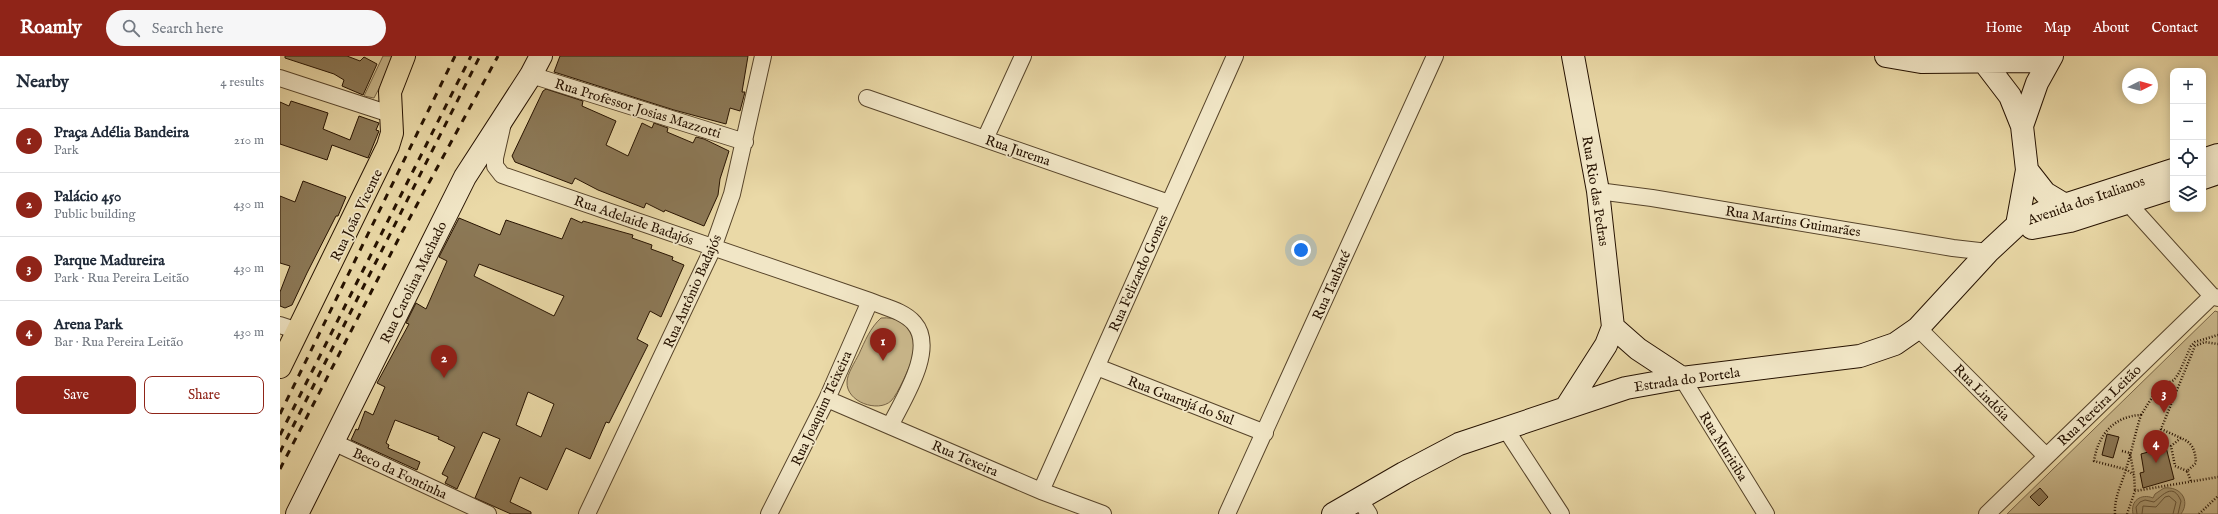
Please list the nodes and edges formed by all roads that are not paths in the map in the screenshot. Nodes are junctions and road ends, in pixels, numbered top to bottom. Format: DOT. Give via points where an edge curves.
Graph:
graph roads {
  1 [pos="404,56"];
  2 [pos="763,56"];
  3 [pos="1023,56"];
  4 [pos="1235,56"];
  5 [pos="1435,56"];
  6 [pos="1573,56"];
  7 [pos="1886,56"];
  8 [pos="2050,58"];
  9 [pos="1984,62"];
  10 [pos="536,65"];
  11 [pos="280,78"];
  12 [pos="867,98"];
  13 [pos="390,114"];
  14 [pos="504,116"];
  15 [pos="2022,126"];
  16 [pos="985,138"];
  17 [pos="745,142"];
  18 [pos="2218,155"];
  19 [pos="2206,159"];
  20 [pos="2027,170"];
  21 [pos="2170,171"];
  22 [pos="2218,173"];
  23 [pos="2206,177"];
  24 [pos="2170,189"];
  25 [pos="1598,191"];
  26 [pos="1169,203"];
  27 [pos="2128,203"];
  28 [pos="2065,205"];
  29 [pos="2017,226"];
  30 [pos="713,248"];
  31 [pos="1988,252"];
  32 [pos="2215,297"];
  33 [pos="870,301"];
  34 [pos="1613,327"];
  35 [pos="289,328"];
  36 [pos="1918,328"];
  37 [pos="280,367"];
  38 [pos="1097,367"];
  39 [pos="1682,378"];
  40 [pos="827,398"];
  41 [pos="1567,406"];
  42 [pos="890,426"];
  43 [pos="1504,428"];
  44 [pos="1264,433"];
  45 [pos="333,442"];
  46 [pos="2046,456"];
  47 [pos="1041,490"];
  48 [pos="1364,507"];
  49 [pos="297,514"];
  50 [pos="488,514"];
  51 [pos="588,514"];
  52 [pos="769,514"];
  53 [pos="1103,514"];
  54 [pos="1227,514"];
  55 [pos="1333,514"];
  56 [pos="1561,514"];
  57 [pos="1766,514"];
  58 [pos="1987,514"];
  1 -- 13 [label="main road, Rua João Vicente" via="390,92"];
  2 -- 17 [label="street, Rua Antônio Badajós"];
  3 -- 16 [label="street"];
  4 -- 26 [label="street, Rua Felizardo Gomes"];
  5 -- 44 [label="street, Rua Taubaté"];
  6 -- 25 [label="main road, Rua Rio das Pedras"];
  7 -- 9 [label="main road" via="1921,62"];
  8 -- 9 [label="main road"];
  8 -- 15 [label="main road" via="2037,83"];
  9 -- 15 [label="main road" via="2010,96"];
  10 -- 14 [label="main road, Rua Carolina Machado"];
  10 -- 17 [label="street, Rua Professor Josias Mazzotti"];
  11 -- 13 [label="street"];
  12 -- 16 [label="street, Rua Jurema"];
  13 -- 35 [label="main road, Rua João Vicente" via="392,132 382,162"];
  14 -- 30 [label="street, Rua Adelaide Badajós" via="495,158 495,166 502,175"];
  14 -- 45 [label="main road, Rua Carolina Machado" via="464,178"];
  15 -- 20 [label="main road"];
  16 -- 26 [label="street, Rua Jurema"];
  17 -- 30 [label="street, Rua Antônio Badajós" via="732,194"];
  18 -- 19 [label="main road"];
  20 -- 28 [label="main road" via="2045,193"];
  20 -- 29 [label="main road"];
  21 -- 28 [label="main road, Avenida dos Italianos"];
  22 -- 23 [label="main road"];
  24 -- 27 [label="main road, Avenida dos Italianos"];
  25 -- 31 [label="street, Rua Martins Guimarães"];
  25 -- 34 [label="main road, Rua Rio das Pedras"];
  26 -- 38 [label="street, Rua Felizardo Gomes"];
  27 -- 29 [label="main road, Avenida dos Italianos" via="2048,225 2031,228"];
  27 -- 32 [label="street"];
  28 -- 29 [label="main road, Avenida dos Italianos" via="2043,212"];
  29 -- 31 [label="main road, Estrada do Portela"];
  30 -- 33 [label="street, Rua Adelaide Badajós"];
  30 -- 51 [label="street, Rua Antônio Badajós"];
  31 -- 36 [label="main road, Estrada do Portela"];
  32 -- 46 [label="street, Rua Pereira Leitão"];
  33 -- 40 [label="street, Rua Joaquim Teixeira"];
  33 -- 42 [label="street, Rua Adelaide Badajós" via="898,312 914,323 922,343 921,358 914,377"];
  34 -- 39 [label="main road" via="1638,349"];
  34 -- 41 [label="main road, Rua Rio das Pedras" via="1606,345"];
  35 -- 37 [label="main road, Rua João Vicente"];
  36 -- 39 [label="main road, Estrada do Portela" via="1895,344 1860,356"];
  36 -- 46 [label="street, Rua Lindóia"];
  38 -- 44 [label="street, Rua Guarujá do Sul"];
  38 -- 47 [label="street, Rua Felizardo Gomes"];
  39 -- 41 [label="main road, Estrada do Portela" via="1626,388"];
  39 -- 57 [label="street, Rua Muritiba"];
  40 -- 42 [label="street, Rua Texeira"];
  40 -- 52 [label="street, Rua Joaquim Teixeira"];
  41 -- 43 [label="main road, Estrada do Portela"];
  42 -- 47 [label="street, Rua Texeira"];
  43 -- 48 [label="main road, Estrada do Portela" via="1459,444 1404,473"];
  43 -- 56 [label="street"];
  44 -- 54 [label="street, Rua Taubaté"];
  45 -- 49 [label="main road, Rua Carolina Machado"];
  45 -- 50 [label="street, Beco da Fontinha"];
  46 -- 58 [label="street, Rua Pereira Leitão"];
  47 -- 53 [label="street, Rua Texeira"];
  48 -- 55 [label="main road, Estrada do Portela"];
}
